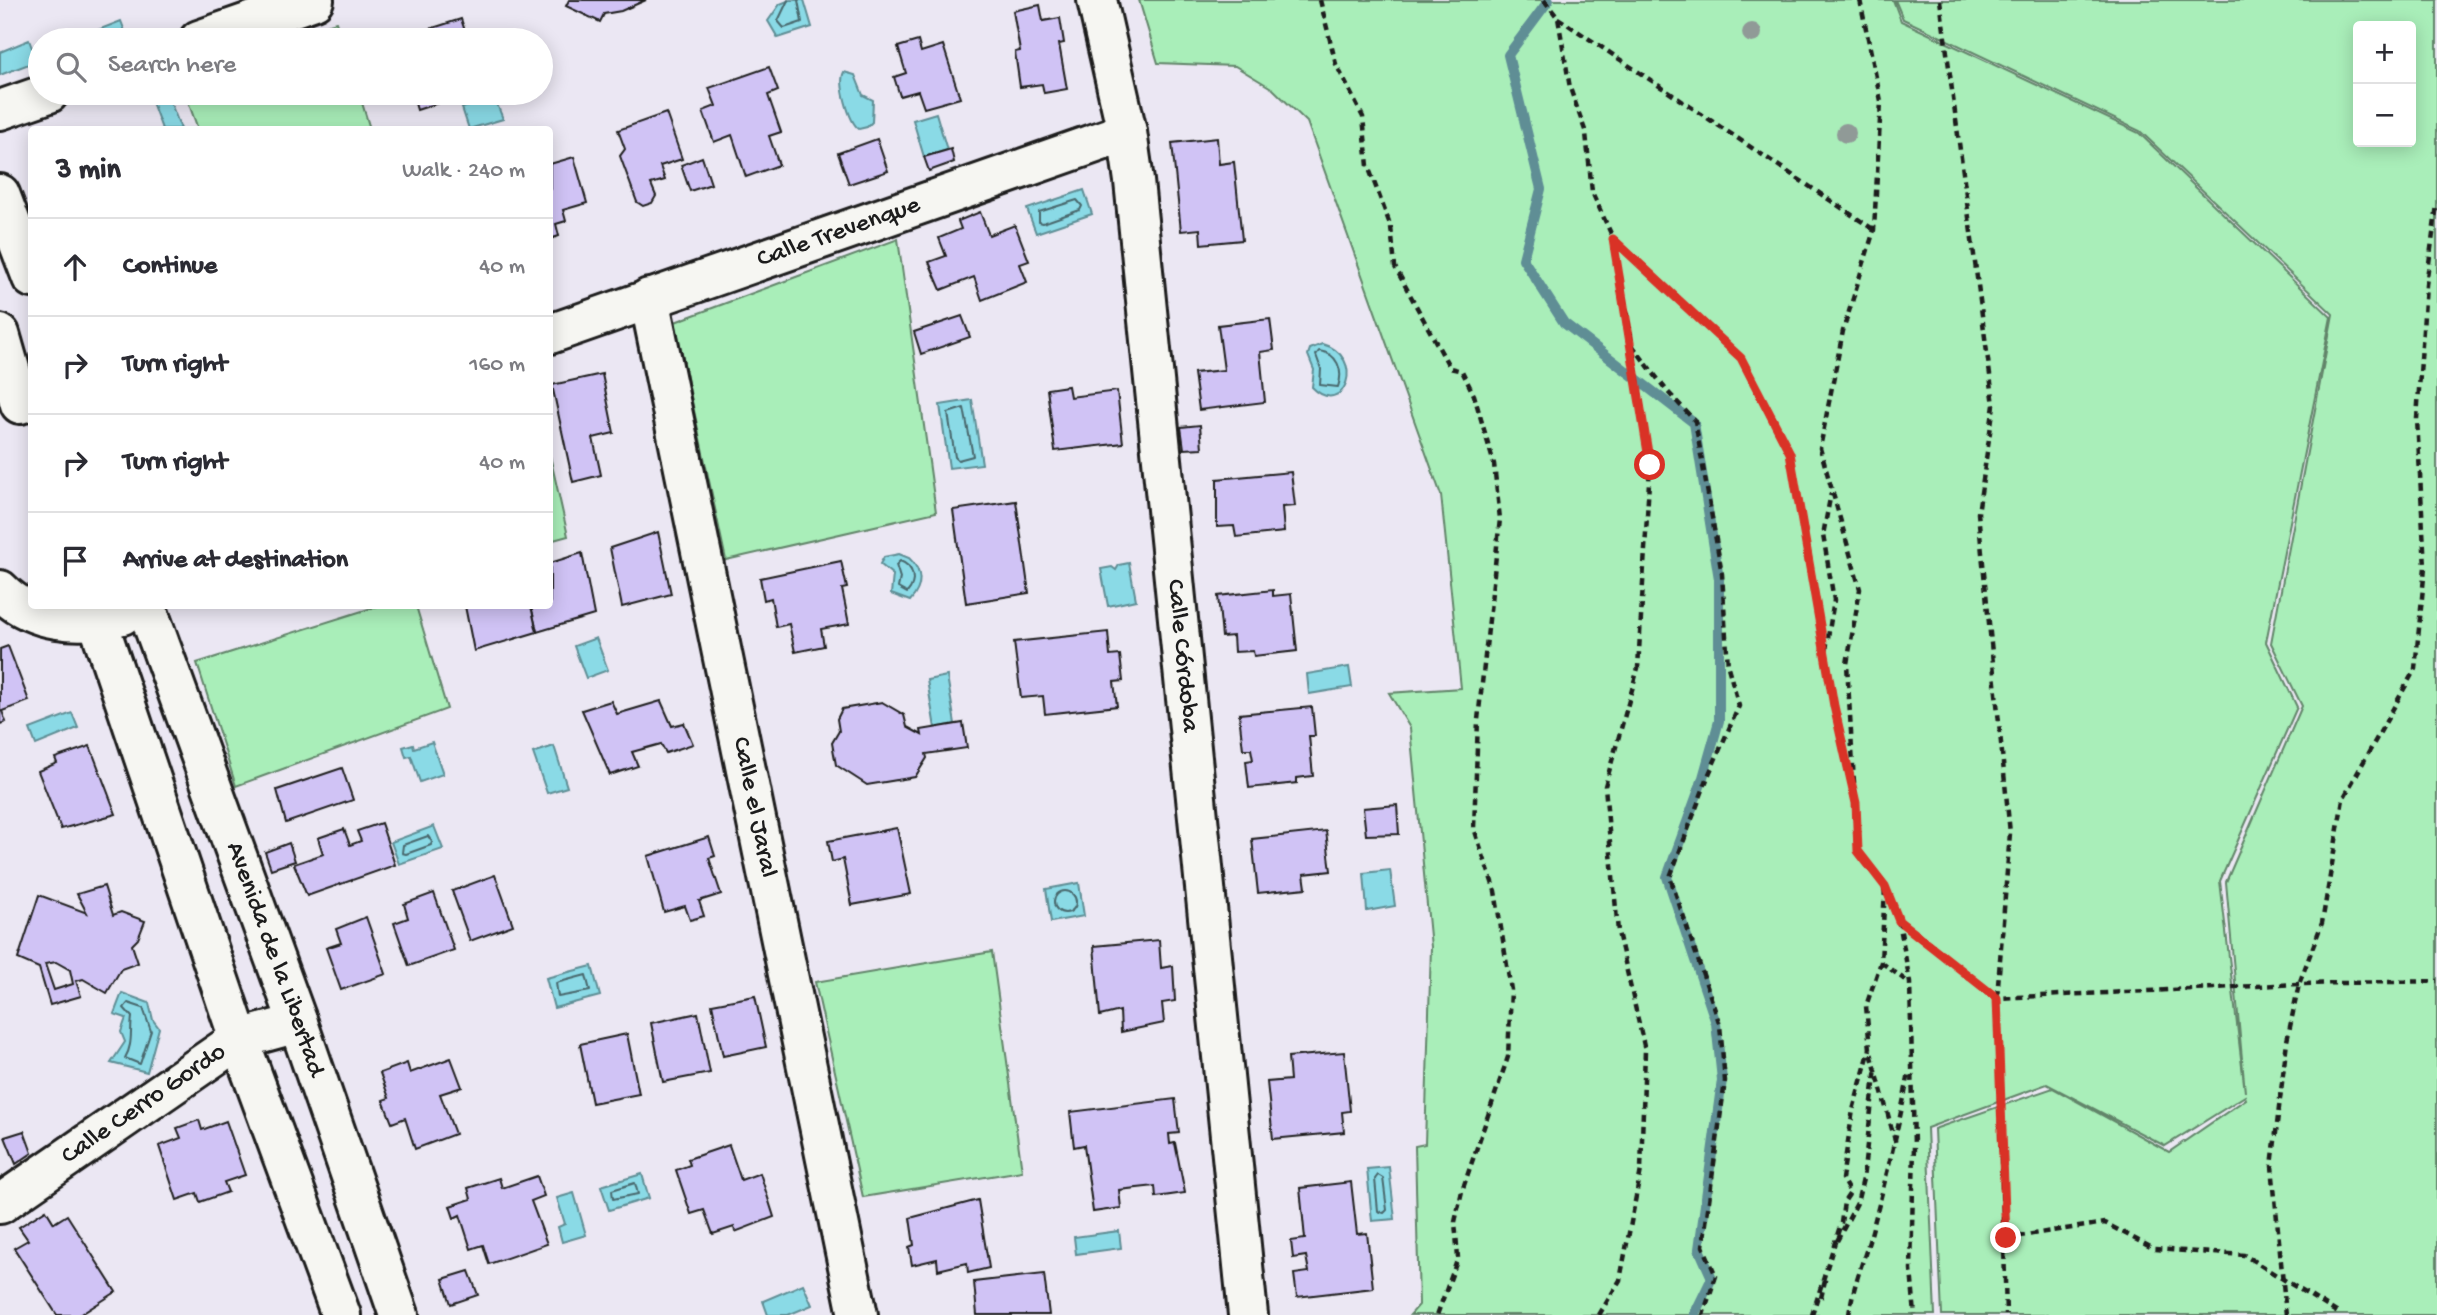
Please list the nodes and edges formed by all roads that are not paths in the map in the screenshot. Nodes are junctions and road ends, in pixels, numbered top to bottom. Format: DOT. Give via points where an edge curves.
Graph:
graph roads {
  1 [pos="314,0"];
  2 [pos="1097,0"];
  3 [pos="234,28"];
  4 [pos="28,100"];
  5 [pos="0,110"];
  6 [pos="1127,132"];
  7 [pos="0,194"];
  8 [pos="28,268"];
  9 [pos="649,298"];
  10 [pos="553,333"];
  11 [pos="0,334"];
  12 [pos="17,408"];
  13 [pos="0,590"];
  14 [pos="28,609"];
  15 [pos="28,609"];
  16 [pos="137,609"];
  17 [pos="145,609"];
  18 [pos="98,622"];
  19 [pos="298,1023"];
  20 [pos="239,1039"];
  21 [pos="0,1204"];
  22 [pos="341,1315"];
  23 [pos="399,1315"];
  24 [pos="858,1315"];
  25 [pos="1248,1315"];
  1 -- 3 [label="street"];
  2 -- 6 [label="street, Calle Córdoba"];
  4 -- 5 [label="street"];
  6 -- 9 [label="street, Calle Trevenque"];
  6 -- 25 [label="street, Calle Córdoba"];
  7 -- 8 [label="street"];
  9 -- 10 [label="street, Calle Trevenque"];
  9 -- 24 [label="street, Calle el Jaral"];
  11 -- 12 [label="street"];
  13 -- 14 [label="street"];
  15 -- 18 [label="street" via="64,621"];
  16 -- 18 [label="street"];
  17 -- 19 [label="street, Avenida de la Libertad"];
  18 -- 20 [label="street"];
  19 -- 20 [label="street, Calle Cerro Gordo"];
  19 -- 23 [label="street, Avenida de la Libertad"];
  20 -- 21 [label="street, Calle Cerro Gordo"];
  20 -- 22 [label="street"];
}
